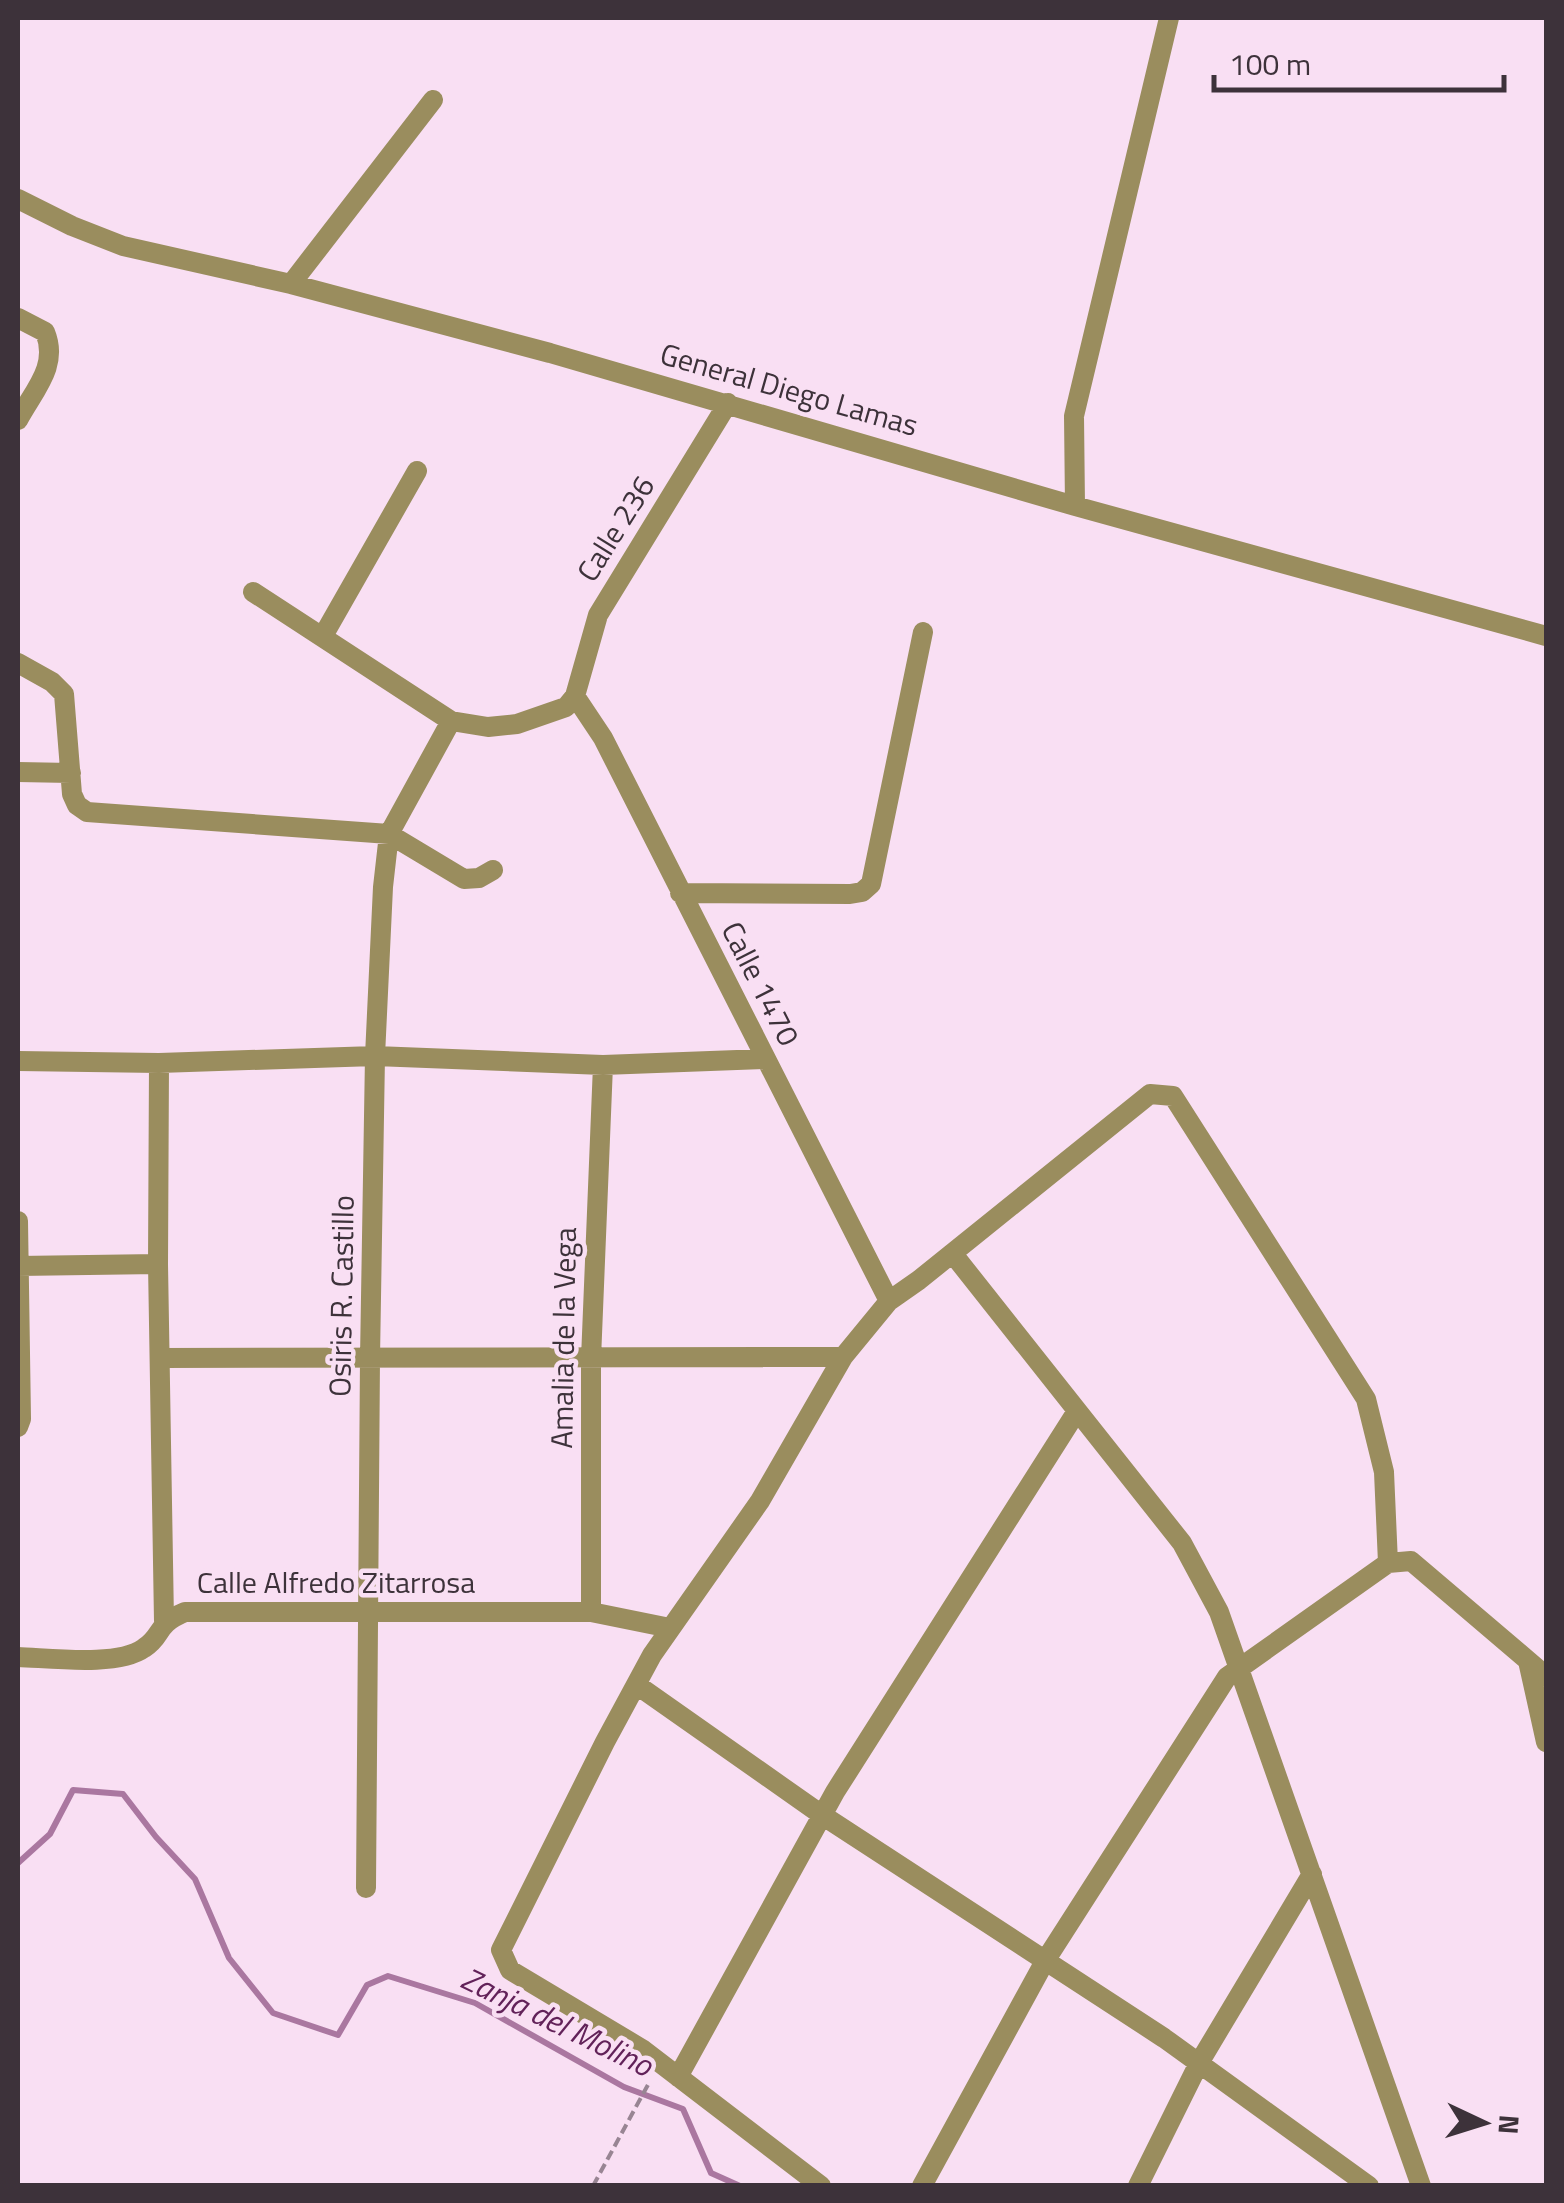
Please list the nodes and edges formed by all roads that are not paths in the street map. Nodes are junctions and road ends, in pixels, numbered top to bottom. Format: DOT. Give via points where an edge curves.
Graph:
graph roads {
  1 [pos="1169,18"];
  2 [pos="433,100"];
  3 [pos="18,198"];
  4 [pos="291,284"];
  5 [pos="18,318"];
  6 [pos="728,402"];
  7 [pos="18,420"];
  8 [pos="417,471"];
  9 [pos="1076,506"];
  10 [pos="253,592"];
  11 [pos="923,632"];
  12 [pos="322,636"];
  13 [pos="1546,636"];
  14 [pos="18,663"];
  15 [pos="576,696"];
  16 [pos="451,721"];
  17 [pos="18,772"];
  18 [pos="70,772"];
  19 [pos="389,834"];
  20 [pos="494,870"];
  21 [pos="680,892"];
  22 [pos="375,1056"];
  23 [pos="764,1059"];
  24 [pos="18,1062"];
  25 [pos="159,1063"];
  26 [pos="602,1065"];
  27 [pos="18,1221"];
  28 [pos="952,1254"];
  29 [pos="158,1264"];
  30 [pos="19,1266"];
  31 [pos="888,1301"];
  32 [pos="843,1356"];
  33 [pos="160,1358"];
  34 [pos="370,1358"];
  35 [pos="591,1359"];
  36 [pos="1077,1411"];
  37 [pos="18,1428"];
  38 [pos="1388,1563"];
  39 [pos="591,1612"];
  40 [pos="370,1613"];
  41 [pos="164,1621"];
  42 [pos="670,1628"];
  43 [pos="18,1657"];
  44 [pos="1528,1661"];
  45 [pos="1239,1668"];
  46 [pos="1546,1676"];
  47 [pos="637,1685"];
  48 [pos="1546,1742"];
  49 [pos="822,1815"];
  50 [pos="1312,1874"];
  51 [pos="366,1888"];
  52 [pos="1045,1960"];
  53 [pos="1199,2063"];
  54 [pos="678,2077"];
  55 [pos="820,2186"];
  56 [pos="922,2186"];
  57 [pos="1138,2186"];
  58 [pos="1369,2186"];
  59 [pos="1421,2186"];
  1 -- 9 [label="street" via="1074,416"];
  2 -- 4 [label="street"];
  3 -- 4 [label="street, General Diego Lamas" via="123,246"];
  4 -- 6 [label="street, General Diego Lamas"];
  5 -- 7 [label="street" via="45,332 52,352"];
  6 -- 9 [label="street, General Diego Lamas"];
  6 -- 15 [label="street, Calle 236" via="598,615"];
  8 -- 12 [label="street"];
  9 -- 13 [label="street, General Diego Lamas"];
  10 -- 12 [label="street"];
  11 -- 21 [label="street" via="871,884 850,894"];
  12 -- 16 [label="street"];
  14 -- 18 [label="street" via="64,694"];
  15 -- 16 [label="street" via="566,707 518,724"];
  15 -- 21 [label="street, Calle 1470"];
  16 -- 19 [label="street, Osiris R. Castillo"];
  17 -- 18 [label="street"];
  18 -- 19 [label="street" via="72,794 88,812"];
  19 -- 20 [label="street" via="464,878"];
  19 -- 22 [label="street, Osiris R. Castillo"];
  21 -- 23 [label="street, Calle 1470"];
  22 -- 25 [label="street"];
  22 -- 26 [label="street"];
  22 -- 34 [label="street, Osiris R. Castillo"];
  23 -- 26 [label="street"];
  23 -- 31 [label="street, Calle 1470"];
  24 -- 25 [label="street"];
  25 -- 29 [label="street"];
  26 -- 35 [label="street, Amalia de la Vega"];
  27 -- 30 [label="street"];
  28 -- 31 [label="street"];
  28 -- 36 [label="street"];
  28 -- 38 [label="street" via="1150,1094 1173,1096 1366,1399 1384,1472"];
  29 -- 30 [label="street"];
  29 -- 33 [label="street"];
  30 -- 37 [label="street"];
  31 -- 32 [label="street"];
  32 -- 35 [label="street"];
  32 -- 42 [label="street" via="760,1501"];
  33 -- 34 [label="street"];
  33 -- 41 [label="street"];
  34 -- 35 [label="street"];
  34 -- 40 [label="street, Osiris R. Castillo"];
  35 -- 39 [label="street, Amalia de la Vega"];
  36 -- 45 [label="street" via="1182,1543 1219,1612"];
  36 -- 49 [label="street"];
  38 -- 44 [label="street" via="1411,1561"];
  38 -- 45 [label="street"];
  39 -- 40 [label="street, Calle Alfredo Zitarrosa"];
  39 -- 42 [label="street, Calle Alfredo Zitarrosa"];
  40 -- 41 [label="street, Calle Alfredo Zitarrosa" via="184,1612"];
  40 -- 51 [label="street, Osiris R. Castillo"];
  41 -- 43 [label="street, Calle Alfredo Zitarrosa" via="147,1647 128,1656"];
  42 -- 47 [label="street"];
  44 -- 46 [label="street"];
  44 -- 48 [label="street"];
  45 -- 50 [label="street"];
  45 -- 52 [label="street" via="1227,1677"];
  47 -- 49 [label="street"];
  47 -- 54 [label="street" via="501,1950 510,1970"];
  49 -- 52 [label="street"];
  49 -- 54 [label="street"];
  50 -- 53 [label="street"];
  50 -- 59 [label="street"];
  52 -- 53 [label="street"];
  52 -- 56 [label="street"];
  53 -- 57 [label="street"];
  53 -- 58 [label="street"];
  54 -- 55 [label="street"];
}
